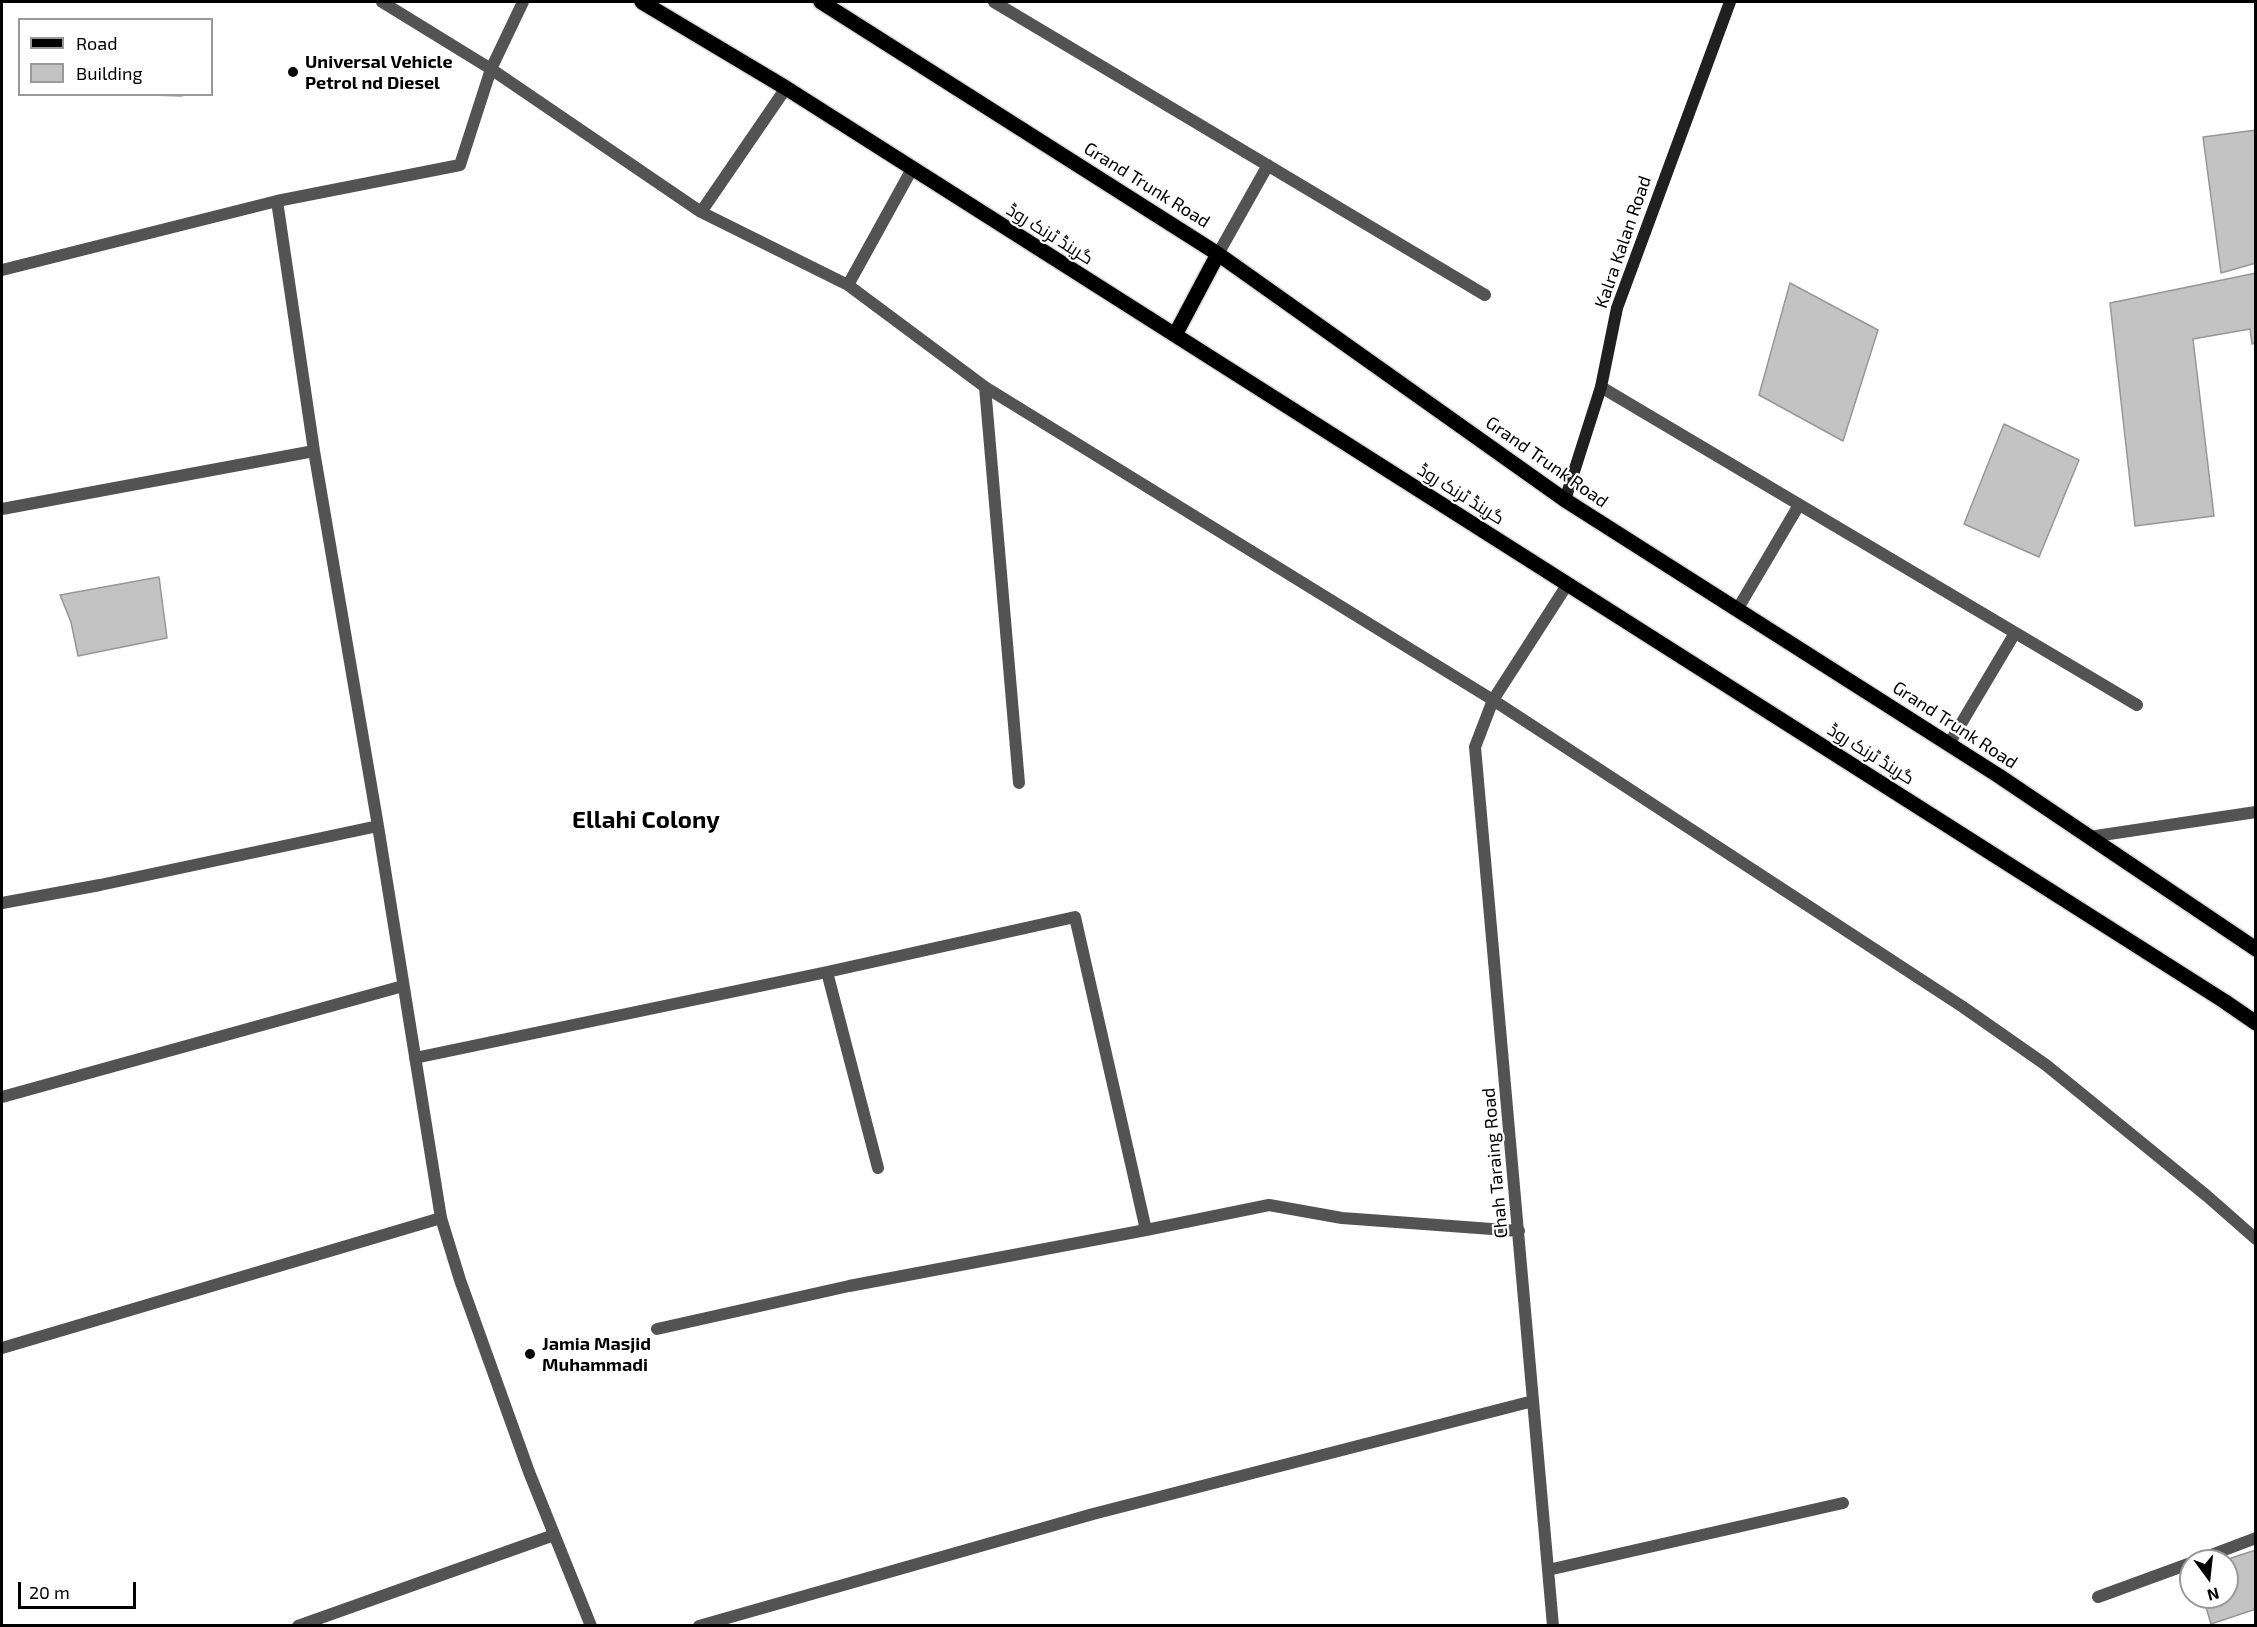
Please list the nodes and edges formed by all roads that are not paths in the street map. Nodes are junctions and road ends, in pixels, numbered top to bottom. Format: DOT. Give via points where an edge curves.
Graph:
graph roads {
  1 [pos="382,2"];
  2 [pos="523,2"];
  3 [pos="642,2"];
  4 [pos="821,2"];
  5 [pos="994,2"];
  6 [pos="1730,2"];
  7 [pos="491,69"];
  8 [pos="786,88"];
  9 [pos="1268,165"];
  10 [pos="912,169"];
  11 [pos="277,201"];
  12 [pos="701,212"];
  13 [pos="1218,254"];
  14 [pos="2,270"];
  15 [pos="848,285"];
  16 [pos="1485,295"];
  17 [pos="1174,335"];
  18 [pos="985,387"];
  19 [pos="1600,387"];
  20 [pos="314,451"];
  21 [pos="1565,500"];
  22 [pos="1799,505"];
  23 [pos="2,509"];
  24 [pos="1567,585"];
  25 [pos="1737,610"];
  26 [pos="2015,633"];
  27 [pos="1493,700"];
  28 [pos="2137,705"];
  29 [pos="1948,744"];
  30 [pos="1019,783"];
  31 [pos="2256,812"];
  32 [pos="378,826"];
  33 [pos="2089,837"];
  34 [pos="2,903"];
  35 [pos="2256,949"];
  36 [pos="827,972"];
  37 [pos="403,986"];
  38 [pos="2256,1023"];
  39 [pos="415,1058"];
  40 [pos="2,1097"];
  41 [pos="878,1168"];
  42 [pos="441,1218"];
  43 [pos="1146,1230"];
  44 [pos="1519,1231"];
  45 [pos="2256,1239"];
  46 [pos="657,1329"];
  47 [pos="2,1348"];
  48 [pos="1533,1401"];
  49 [pos="1843,1503"];
  50 [pos="554,1535"];
  51 [pos="2256,1538"];
  52 [pos="2227,1549"];
  53 [pos="2179,1567"];
  54 [pos="1548,1570"];
  55 [pos="2098,1597"];
  56 [pos="1550,1625"];
  57 [pos="298,1626"];
  58 [pos="591,1626"];
  59 [pos="699,1626"];
  1 -- 7 [label="street"];
  2 -- 7 [label="street"];
  3 -- 8 [label="main road, گرینڈ ٹرنک روڈ"];
  4 -- 13 [label="main road, Grand Trunk Road"];
  5 -- 9 [label="street"];
  6 -- 19 [label="street, Kalra Kalan Road" via="1617,308"];
  7 -- 11 [label="street" via="460,165"];
  7 -- 12 [label="street"];
  8 -- 10 [label="main road, گرینڈ ٹرنک روڈ"];
  8 -- 12 [label="street"];
  9 -- 13 [label="street"];
  9 -- 16 [label="street"];
  10 -- 15 [label="street"];
  10 -- 17 [label="main road, گرینڈ ٹرنک روڈ"];
  11 -- 14 [label="street"];
  11 -- 20 [label="street"];
  12 -- 15 [label="street"];
  13 -- 17 [label="main road"];
  13 -- 21 [label="main road, Grand Trunk Road"];
  15 -- 18 [label="street"];
  17 -- 24 [label="main road, گرینڈ ٹرنک روڈ"];
  18 -- 27 [label="street"];
  18 -- 30 [label="street"];
  19 -- 21 [label="street, Kalra Kalan Road"];
  19 -- 22 [label="street"];
  20 -- 23 [label="street"];
  20 -- 32 [label="street"];
  21 -- 25 [label="main road, Grand Trunk Road"];
  22 -- 25 [label="street"];
  22 -- 26 [label="street"];
  24 -- 27 [label="street, Chah Taraing Road"];
  24 -- 38 [label="main road, گرینڈ ٹرنک روڈ"];
  25 -- 29 [label="main road, Grand Trunk Road"];
  26 -- 28 [label="street"];
  26 -- 29 [label="street"];
  27 -- 44 [label="street, Chah Taraing Road" via="1475,747"];
  27 -- 45 [label="street" via="2046,1065"];
  29 -- 33 [label="main road, Grand Trunk Road"];
  31 -- 33 [label="street"];
  32 -- 34 [label="street"];
  32 -- 37 [label="street"];
  33 -- 35 [label="main road, Grand Trunk Road"];
  36 -- 39 [label="street"];
  36 -- 41 [label="street"];
  36 -- 43 [label="street" via="1075,917"];
  37 -- 39 [label="street"];
  37 -- 40 [label="street"];
  39 -- 42 [label="street"];
  42 -- 47 [label="street"];
  42 -- 50 [label="street"];
  43 -- 44 [label="street" via="1269,1205 1342,1218"];
  43 -- 46 [label="street" via="849,1286"];
  44 -- 48 [label="street, Chah Taraing Road"];
  48 -- 54 [label="street, Chah Taraing Road"];
  48 -- 59 [label="street" via="1093,1515"];
  49 -- 54 [label="street"];
  50 -- 57 [label="street"];
  50 -- 58 [label="street"];
  51 -- 52 [label="street"];
  53 -- 55 [label="street"];
  54 -- 56 [label="street, Chah Taraing Road"];
}
